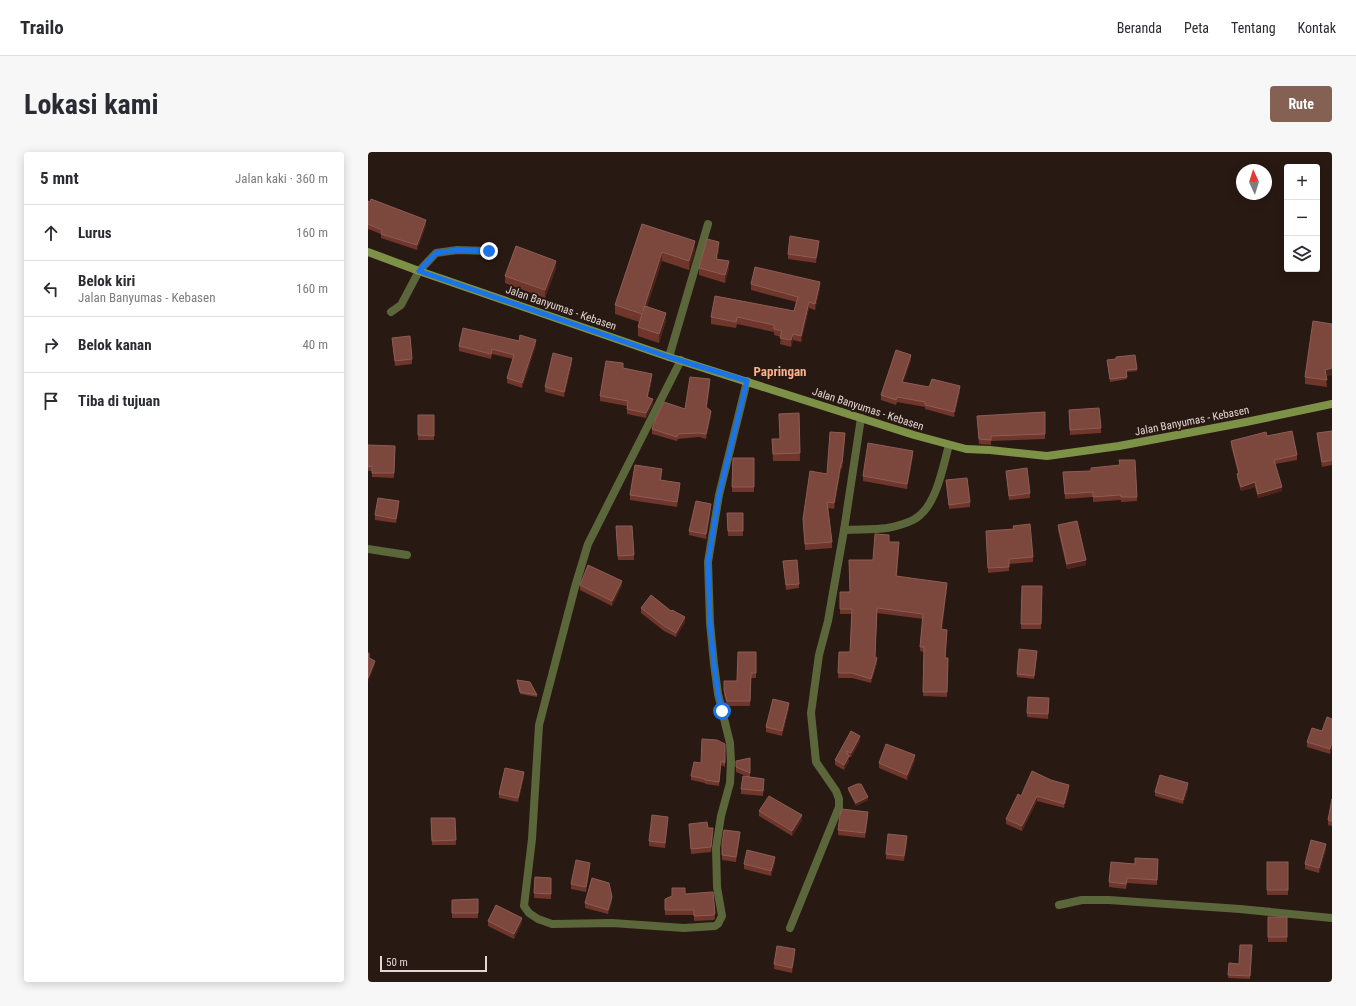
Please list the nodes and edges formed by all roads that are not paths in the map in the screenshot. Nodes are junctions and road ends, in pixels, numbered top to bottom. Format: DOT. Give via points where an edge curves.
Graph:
graph roads {
  1 [pos="708,224"];
  2 [pos="489,251"];
  3 [pos="368,252"];
  4 [pos="419,271"];
  5 [pos="391,312"];
  6 [pos="669,357"];
  7 [pos="680,360"];
  8 [pos="747,381"];
  9 [pos="1332,404"];
  10 [pos="861,418"];
  11 [pos="949,445"];
  12 [pos="844,530"];
  13 [pos="368,549"];
  14 [pos="407,555"];
  15 [pos="1059,905"];
  16 [pos="1332,918"];
  17 [pos="790,928"];
  1 -- 6 [label="street"];
  2 -- 4 [label="street" via="457,250 436,253"];
  3 -- 4 [label="main road, Jalan Banyumas - Kebasen"];
  4 -- 5 [label="street" via="400,305"];
  4 -- 6 [label="main road, Jalan Banyumas - Kebasen"];
  6 -- 7 [label="main road, Jalan Banyumas - Kebasen"];
  7 -- 8 [label="main road, Jalan Banyumas - Kebasen"];
  7 -- 8 [label="street" via="588,544 539,725 532,839 524,906 538,919 552,924 612,923 684,928 715,926 720,920 716,848 730,783 731,762 730,742 718,694 714,664 708,562 719,495"];
  8 -- 10 [label="main road, Jalan Banyumas - Kebasen"];
  9 -- 11 [label="main road, Jalan Banyumas - Kebasen" via="1119,446 1047,456 966,449"];
  10 -- 11 [label="main road, Jalan Banyumas - Kebasen"];
  10 -- 12 [label="street"];
  11 -- 12 [label="street" via="934,495 919,516 887,528"];
  12 -- 17 [label="street" via="828,621 819,655 811,713 816,762 836,791 839,808"];
  13 -- 14 [label="street"];
  15 -- 16 [label="street" via="1082,900 1109,900"];
}
